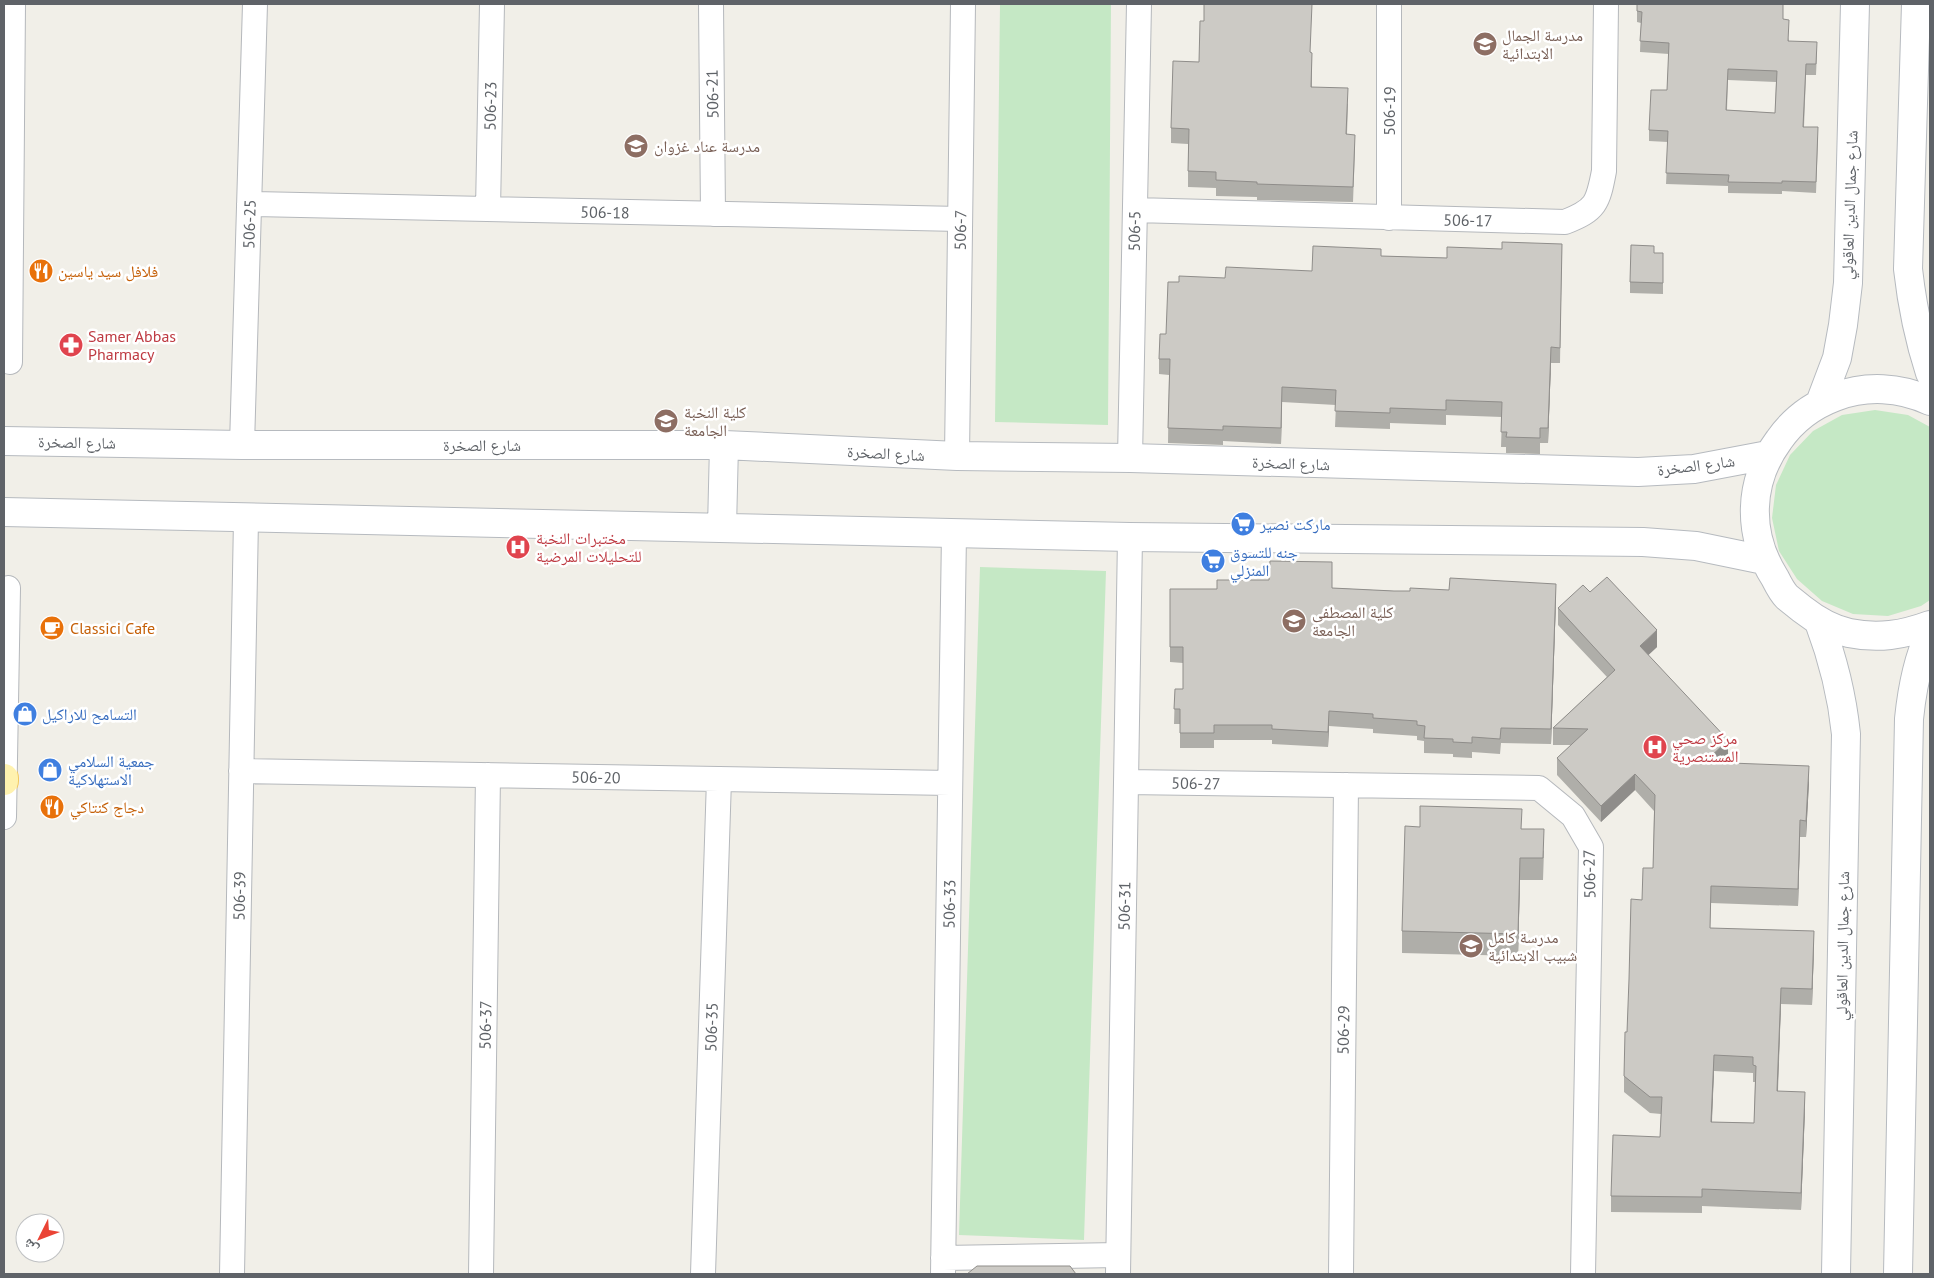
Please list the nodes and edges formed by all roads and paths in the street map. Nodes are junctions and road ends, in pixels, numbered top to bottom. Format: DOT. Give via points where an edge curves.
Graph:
graph roads {
  1 [pos="13,4"];
  2 [pos="255,4"];
  3 [pos="492,4"];
  4 [pos="711,4"];
  5 [pos="963,4"];
  6 [pos="1139,4"];
  7 [pos="1389,4"];
  8 [pos="1606,4"];
  9 [pos="1855,4"];
  10 [pos="1916,4"];
  11 [pos="249,204"];
  12 [pos="488,209"];
  13 [pos="1135,210"];
  14 [pos="713,214"];
  15 [pos="1389,218"];
  16 [pos="960,219"];
  17 [pos="10,362"];
  18 [pos="1930,373"];
  19 [pos="1930,401"];
  20 [pos="1820,403"];
  21 [pos="4,441"];
  22 [pos="724,444"];
  23 [pos="242,445"];
  24 [pos="1768,455"];
  25 [pos="957,456"];
  26 [pos="1130,458"];
  27 [pos="4,512"];
  28 [pos="246,519"];
  29 [pos="722,528"];
  30 [pos="954,533"];
  31 [pos="1130,537"];
  32 [pos="1764,560"];
  33 [pos="8,588"];
  34 [pos="1819,622"];
  35 [pos="1930,625"];
  36 [pos="1930,633"];
  37 [pos="241,771"];
  38 [pos="488,775"];
  39 [pos="719,779"];
  40 [pos="4,780"];
  41 [pos="1126,782"];
  42 [pos="950,783"];
  43 [pos="1346,785"];
  44 [pos="4,817"];
  45 [pos="1118,1264"];
  46 [pos="943,1266"];
  47 [pos="232,1274"];
  48 [pos="481,1274"];
  49 [pos="703,1274"];
  50 [pos="1341,1274"];
  51 [pos="1582,1274"];
  52 [pos="1836,1274"];
  53 [pos="1898,1274"];
  1 -- 17 [label="street"];
  2 -- 11 [label="street, 506-25"];
  3 -- 12 [label="street, 506-23"];
  4 -- 14 [label="street, 506-21"];
  5 -- 16 [label="street, 506-7"];
  6 -- 13 [label="street, 506-5"];
  7 -- 15 [label="street, 506-19"];
  8 -- 15 [label="street, 506-17" via="1604,171 1599,196 1585,214 1565,222"];
  9 -- 20 [label="street, شارع جمال الدين العاقولي" via="1848,284 1836,358"];
  10 -- 18 [label="street" via="1908,269 1919,341"];
  11 -- 12 [label="street, 506-18"];
  11 -- 23 [label="street, 506-25"];
  12 -- 14 [label="street, 506-18"];
  13 -- 15 [label="street, 506-17"];
  13 -- 26 [label="street, 506-5"];
  14 -- 16 [label="street, 506-18"];
  16 -- 25 [label="street, 506-7"];
  19 -- 20 [label="street" via="1916,394 1884,388 1851,391"];
  20 -- 24 [label="street" via="1790,424"];
  21 -- 23 [label="street, شارع الصخرة"];
  22 -- 23 [label="street, شارع الصخرة"];
  22 -- 25 [label="street, شارع الصخرة"];
  22 -- 29 [label="street"];
  24 -- 26 [label="street, شارع الصخرة" via="1694,469 1638,472"];
  24 -- 32 [label="street" via="1756,489 1755,525"];
  25 -- 26 [label="street, شارع الصخرة"];
  27 -- 28 [label="street"];
  28 -- 29 [label="street"];
  28 -- 37 [label="street, 506-39"];
  29 -- 30 [label="street"];
  30 -- 31 [label="street"];
  30 -- 42 [label="street, 506-33"];
  31 -- 32 [label="street" via="1643,542 1696,546"];
  31 -- 41 [label="street, 506-31"];
  32 -- 34 [label="street" via="1786,596"];
  33 -- 40 [label="street"];
  34 -- 35 [label="street" via="1847,633 1877,637 1907,634"];
  34 -- 52 [label="street, شارع جمال الدين العاقولي" via="1839,682 1846,734"];
  36 -- 53 [label="street" via="1916,670 1909,719"];
  37 -- 38 [label="street, 506-20"];
  37 -- 47 [label="street, 506-39"];
  38 -- 39 [label="street, 506-20"];
  38 -- 48 [label="street, 506-37"];
  39 -- 42 [label="street, 506-20"];
  39 -- 49 [label="street, 506-35"];
  40 -- 44 [label="street"];
  41 -- 43 [label="street, 506-27"];
  41 -- 45 [label="street, 506-31"];
  42 -- 46 [label="street, 506-33"];
  43 -- 50 [label="street, 506-29"];
  43 -- 51 [label="street, 506-27" via="1539,788 1573,816 1591,847"];
  45 -- 46 [label="street"];
}
